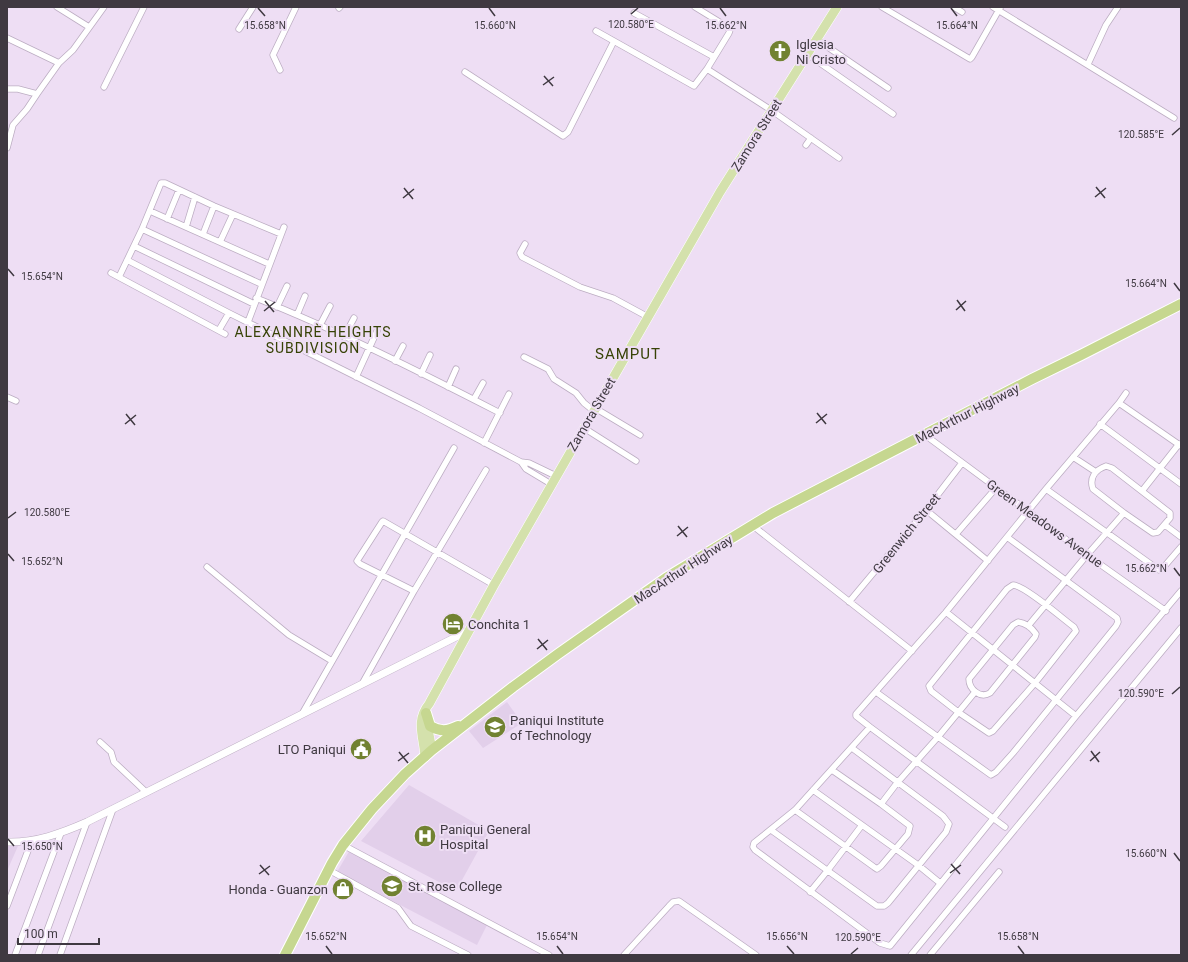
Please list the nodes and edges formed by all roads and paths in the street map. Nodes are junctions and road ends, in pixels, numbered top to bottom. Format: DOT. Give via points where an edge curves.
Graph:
graph roads {
  1 [pos="57,7"];
  2 [pos="95,7"];
  3 [pos="144,7"];
  4 [pos="253,7"];
  5 [pos="296,7"];
  6 [pos="695,7"];
  7 [pos="837,7"];
  8 [pos="882,7"];
  9 [pos="954,7"];
  10 [pos="1118,7"];
  11 [pos="997,8"];
  12 [pos="103,9"];
  13 [pos="962,12"];
  14 [pos="634,13"];
  15 [pos="89,27"];
  16 [pos="239,29"];
  17 [pos="596,31"];
  18 [pos="7,38"];
  19 [pos="816,39"];
  20 [pos="614,42"];
  21 [pos="807,54"];
  22 [pos="714,57"];
  23 [pos="59,63"];
  24 [pos="1088,64"];
  25 [pos="707,69"];
  26 [pos="280,70"];
  27 [pos="465,72"];
  28 [pos="104,87"];
  29 [pos="888,88"];
  30 [pos="7,89"];
  31 [pos="37,94"];
  32 [pos="771,110"];
  33 [pos="893,114"];
  34 [pos="1174,118"];
  35 [pos="811,138"];
  36 [pos="806,145"];
  37 [pos="7,148"];
  38 [pos="839,158"];
  39 [pos="179,190"];
  40 [pos="195,197"];
  41 [pos="214,206"];
  42 [pos="150,211"];
  43 [pos="232,214"];
  44 [pos="167,218"];
  45 [pos="186,227"];
  46 [pos="284,227"];
  47 [pos="142,229"];
  48 [pos="203,234"];
  49 [pos="281,234"];
  50 [pos="220,242"];
  51 [pos="525,244"];
  52 [pos="134,246"];
  53 [pos="127,260"];
  54 [pos="269,264"];
  55 [pos="111,273"];
  56 [pos="119,277"];
  57 [pos="261,284"];
  58 [pos="287,286"];
  59 [pos="305,296"];
  60 [pos="255,301"];
  61 [pos="1181,304"];
  62 [pos="330,306"];
  63 [pos="278,307"];
  64 [pos="229,313"];
  65 [pos="297,315"];
  66 [pos="648,317"];
  67 [pos="354,318"];
  68 [pos="248,322"];
  69 [pos="320,325"];
  70 [pos="219,330"];
  71 [pos="377,331"];
  72 [pos="226,334"];
  73 [pos="344,337"];
  74 [pos="403,346"];
  75 [pos="370,348"];
  76 [pos="430,355"];
  77 [pos="524,357"];
  78 [pos="395,361"];
  79 [pos="456,369"];
  80 [pos="421,374"];
  81 [pos="356,377"];
  82 [pos="483,383"];
  83 [pos="448,387"];
  84 [pos="1126,393"];
  85 [pos="509,394"];
  86 [pos="7,397"];
  87 [pos="474,399"];
  88 [pos="16,401"];
  89 [pos="1118,403"];
  90 [pos="594,409"];
  91 [pos="500,413"];
  92 [pos="1100,424"];
  93 [pos="584,428"];
  94 [pos="640,435"];
  95 [pos="925,435"];
  96 [pos="484,443"];
  97 [pos="1180,445"];
  98 [pos="454,448"];
  99 [pos="1073,457"];
  100 [pos="636,461"];
  101 [pos="521,462"];
  102 [pos="962,463"];
  103 [pos="1159,468"];
  104 [pos="486,470"];
  105 [pos="546,471"];
  106 [pos="1096,472"];
  107 [pos="542,478"];
  108 [pos="553,480"];
  109 [pos="1181,484"];
  110 [pos="996,488"];
  111 [pos="1046,489"];
  112 [pos="1142,491"];
  113 [pos="926,510"];
  114 [pos="1028,511"];
  115 [pos="1124,513"];
  116 [pos="752,525"];
  117 [pos="1165,525"];
  118 [pos="1107,533"];
  119 [pos="404,534"];
  120 [pos="956,534"];
  121 [pos="1008,536"];
  122 [pos="1181,537"];
  123 [pos="1181,547"];
  124 [pos="437,552"];
  125 [pos="1087,555"];
  126 [pos="988,561"];
  127 [pos="207,567"];
  128 [pos="382,575"];
  129 [pos="1066,579"];
  130 [pos="494,585"];
  131 [pos="414,591"];
  132 [pos="1181,592"];
  133 [pos="849,602"];
  134 [pos="1046,605"];
  135 [pos="1166,611"];
  136 [pos="946,612"];
  137 [pos="1028,626"];
  138 [pos="1181,628"];
  139 [pos="468,631"];
  140 [pos="972,632"];
  141 [pos="993,649"];
  142 [pos="912,651"];
  143 [pos="332,661"];
  144 [pos="1013,665"];
  145 [pos="1034,683"];
  146 [pos="362,684"];
  147 [pos="876,692"];
  148 [pos="975,692"];
  149 [pos="1056,700"];
  150 [pos="426,711"];
  151 [pos="958,712"];
  152 [pos="302,714"];
  153 [pos="1076,716"];
  154 [pos="472,719"];
  155 [pos="870,727"];
  156 [pos="938,737"];
  157 [pos="100,742"];
  158 [pos="852,748"];
  159 [pos="429,754"];
  160 [pos="916,761"];
  161 [pos="832,770"];
  162 [pos="897,783"];
  163 [pos="813,790"];
  164 [pos="146,792"];
  165 [pos="881,804"];
  166 [pos="114,809"];
  167 [pos="794,810"];
  168 [pos="994,819"];
  169 [pos="87,822"];
  170 [pos="862,825"];
  171 [pos="1005,827"];
  172 [pos="771,830"];
  173 [pos="61,833"];
  174 [pos="32,840"];
  175 [pos="7,842"];
  176 [pos="343,845"];
  177 [pos="845,847"];
  178 [pos="895,849"];
  179 [pos="918,865"];
  180 [pos="329,870"];
  181 [pos="828,870"];
  182 [pos="999,872"];
  183 [pos="940,883"];
  184 [pos="810,892"];
  185 [pos="7,906"];
  186 [pos="15,955"];
  187 [pos="38,955"];
  188 [pos="60,955"];
  189 [pos="285,955"];
  190 [pos="468,955"];
  191 [pos="549,955"];
  192 [pos="624,955"];
  193 [pos="756,955"];
  194 [pos="911,955"];
  195 [pos="930,955"];
  1 -- 15 [label="street"];
  2 -- 12 [label="street"];
  3 -- 28 [label="street"];
  4 -- 16 [label="street"];
  5 -- 26 [label="street" via="274,55"];
  6 -- 22 [label="street" via="730,30"];
  7 -- 19 [label="main road, Zamora Street"];
  8 -- 11 [label="street" via="970,59"];
  9 -- 13 [label="street"];
  10 -- 24 [label="street" via="1106,25"];
  11 -- 24 [label="street"];
  12 -- 15 [label="street"];
  14 -- 22 [label="street"];
  15 -- 23 [label="street" via="73,50"];
  17 -- 20 [label="street"];
  18 -- 23 [label="street"];
  19 -- 21 [label="main road, Zamora Street"];
  19 -- 29 [label="street"];
  20 -- 25 [label="street" via="693,86"];
  20 -- 27 [label="street" via="568,132 563,136"];
  21 -- 32 [label="main road, Zamora Street"];
  21 -- 33 [label="street"];
  22 -- 25 [label="street"];
  23 -- 31 [label="street"];
  24 -- 34 [label="street"];
  25 -- 32 [label="street"];
  30 -- 31 [label="street"];
  31 -- 37 [label="street" via="13,125"];
  32 -- 35 [label="street"];
  32 -- 66 [label="main road, Zamora Street"];
  35 -- 36 [label="street"];
  35 -- 38 [label="street"];
  39 -- 40 [label="street"];
  39 -- 42 [label="street" via="161,183"];
  39 -- 44 [label="street"];
  40 -- 41 [label="street"];
  40 -- 45 [label="street"];
  41 -- 43 [label="street"];
  41 -- 48 [label="street"];
  42 -- 44 [label="street"];
  42 -- 47 [label="street"];
  43 -- 49 [label="street"];
  43 -- 50 [label="street"];
  44 -- 45 [label="street"];
  45 -- 48 [label="street"];
  46 -- 49 [label="street"];
  47 -- 52 [label="street"];
  47 -- 57 [label="street"];
  48 -- 50 [label="street"];
  49 -- 54 [label="street"];
  50 -- 54 [label="street"];
  51 -- 66 [label="street" via="520,253 522,257 580,288 613,298"];
  52 -- 53 [label="street"];
  52 -- 60 [label="street"];
  53 -- 56 [label="street"];
  53 -- 64 [label="street"];
  54 -- 57 [label="street"];
  55 -- 56 [label="street"];
  56 -- 70 [label="street"];
  57 -- 60 [label="street"];
  58 -- 63 [label="street"];
  59 -- 65 [label="street"];
  60 -- 63 [label="street"];
  60 -- 68 [label="street"];
  61 -- 95 [label="highway, MacArthur Highway"];
  62 -- 69 [label="street"];
  63 -- 65 [label="street"];
  64 -- 68 [label="street"];
  64 -- 70 [label="street"];
  65 -- 69 [label="street"];
  66 -- 90 [label="main road, Zamora Street"];
  67 -- 73 [label="street"];
  68 -- 81 [label="street"];
  69 -- 73 [label="street"];
  70 -- 72 [label="street"];
  71 -- 75 [label="street"];
  73 -- 75 [label="street"];
  74 -- 78 [label="street"];
  75 -- 78 [label="street"];
  75 -- 81 [label="street"];
  76 -- 80 [label="street"];
  77 -- 90 [label="street" via="548,369 554,379"];
  78 -- 80 [label="street"];
  79 -- 83 [label="street"];
  80 -- 83 [label="street"];
  81 -- 96 [label="street"];
  82 -- 87 [label="street"];
  83 -- 87 [label="street"];
  84 -- 89 [label="street"];
  85 -- 91 [label="street"];
  86 -- 88 [label="street"];
  87 -- 91 [label="street"];
  89 -- 92 [label="street"];
  89 -- 97 [label="street"];
  90 -- 93 [label="main road, Zamora Street"];
  90 -- 94 [label="street"];
  91 -- 96 [label="street"];
  92 -- 99 [label="street"];
  92 -- 103 [label="street"];
  93 -- 100 [label="street"];
  93 -- 108 [label="main road, Zamora Street"];
  95 -- 102 [label="street, Green Meadows Avenue"];
  95 -- 116 [label="highway, MacArthur Highway" via="803,496"];
  96 -- 101 [label="street"];
  97 -- 103 [label="street"];
  98 -- 119 [label="street"];
  99 -- 106 [label="street"];
  99 -- 111 [label="street"];
  101 -- 105 [label="street"];
  101 -- 107 [label="street"];
  102 -- 110 [label="street, Green Meadows Avenue"];
  102 -- 113 [label="street, Greenwich Street"];
  103 -- 109 [label="street"];
  103 -- 112 [label="street"];
  104 -- 124 [label="street"];
  105 -- 107 [label="street"];
  105 -- 108 [label="street"];
  106 -- 112 [label="street" via="1106,466 1112,468"];
  106 -- 115 [label="street" via="1091,484 1094,489"];
  107 -- 108 [label="street"];
  108 -- 130 [label="main road, Zamora Street"];
  110 -- 114 [label="street, Green Meadows Avenue"];
  110 -- 120 [label="street"];
  111 -- 114 [label="street"];
  111 -- 118 [label="street"];
  112 -- 117 [label="street" via="1170,513"];
  113 -- 120 [label="street"];
  113 -- 133 [label="street, Greenwich Street"];
  114 -- 121 [label="street"];
  114 -- 125 [label="street, Green Meadows Avenue"];
  115 -- 117 [label="street" via="1156,534"];
  115 -- 118 [label="street"];
  116 -- 133 [label="street"];
  116 -- 154 [label="highway, MacArthur Highway" via="666,578 558,654"];
  117 -- 122 [label="street"];
  118 -- 123 [label="street" via="1161,571"];
  118 -- 125 [label="street"];
  119 -- 124 [label="street"];
  119 -- 128 [label="street"];
  119 -- 128 [label="street" via="382,522 357,559 360,564"];
  120 -- 126 [label="street"];
  121 -- 126 [label="street"];
  121 -- 129 [label="street"];
  124 -- 130 [label="street"];
  124 -- 131 [label="street"];
  125 -- 129 [label="street"];
  125 -- 135 [label="street, Green Meadows Avenue"];
  126 -- 136 [label="street"];
  127 -- 143 [label="street" via="289,635"];
  128 -- 131 [label="street"];
  128 -- 143 [label="street"];
  129 -- 134 [label="street"];
  129 -- 149 [label="street" via="1117,618 1118,622"];
  130 -- 139 [label="main road, Zamora Street"];
  131 -- 146 [label="street"];
  132 -- 135 [label="street"];
  133 -- 142 [label="street"];
  134 -- 137 [label="street"];
  134 -- 140 [label="street" via="1020,586 1014,585 1007,589"];
  134 -- 145 [label="street" via="1076,631"];
  135 -- 153 [label="street"];
  136 -- 140 [label="street"];
  136 -- 142 [label="street"];
  137 -- 141 [label="street" via="1021,622 1016,623"];
  137 -- 144 [label="street" via="1035,632 1035,637"];
  138 -- 194 [label="street"];
  139 -- 146 [label="street"];
  139 -- 150 [label="main road, Zamora Street"];
  140 -- 141 [label="street"];
  140 -- 151 [label="street" via="929,686 931,691"];
  141 -- 144 [label="street"];
  141 -- 148 [label="street" via="969,679 970,686"];
  142 -- 147 [label="street"];
  143 -- 152 [label="street"];
  144 -- 145 [label="street"];
  144 -- 148 [label="street" via="988,694"];
  145 -- 149 [label="street"];
  145 -- 151 [label="street" via="991,733"];
  146 -- 152 [label="street"];
  147 -- 155 [label="street" via="856,714"];
  147 -- 156 [label="street"];
  148 -- 151 [label="street"];
  149 -- 153 [label="street"];
  149 -- 156 [label="street" via="993,774 988,774"];
  150 -- 154 [label="highway" via="430,726 441,731 450,730"];
  150 -- 159 [label="main road, Zamora Street" via="421,732"];
  151 -- 156 [label="street"];
  152 -- 164 [label="street"];
  153 -- 168 [label="street"];
  154 -- 159 [label="highway, MacArthur Highway"];
  155 -- 158 [label="street"];
  155 -- 160 [label="street"];
  156 -- 160 [label="street"];
  157 -- 164 [label="street" via="111,752 114,762"];
  158 -- 161 [label="street"];
  158 -- 162 [label="street"];
  159 -- 176 [label="highway, MacArthur Highway" via="387,792"];
  160 -- 162 [label="street"];
  160 -- 168 [label="street"];
  161 -- 163 [label="street"];
  161 -- 165 [label="street"];
  162 -- 165 [label="street"];
  162 -- 179 [label="street" via="943,816 949,824 946,832"];
  163 -- 167 [label="street"];
  163 -- 170 [label="street"];
  164 -- 166 [label="street"];
  165 -- 178 [label="street" via="910,826 908,834"];
  166 -- 169 [label="street"];
  166 -- 188 [label="street"];
  167 -- 172 [label="street"];
  167 -- 177 [label="street"];
  168 -- 171 [label="street"];
  168 -- 183 [label="street"];
  169 -- 173 [label="street"];
  169 -- 187 [label="street"];
  170 -- 177 [label="street"];
  170 -- 178 [label="street"];
  172 -- 181 [label="street"];
  172 -- 184 [label="street" via="753,847"];
  173 -- 174 [label="street"];
  173 -- 186 [label="street"];
  174 -- 175 [label="street"];
  174 -- 185 [label="street"];
  176 -- 180 [label="highway, MacArthur Highway"];
  176 -- 191 [label="street"];
  177 -- 178 [label="street" via="877,869"];
  177 -- 181 [label="street"];
  178 -- 179 [label="street"];
  179 -- 181 [label="street" via="888,903 881,907"];
  179 -- 183 [label="street"];
  180 -- 189 [label="highway, MacArthur Highway"];
  180 -- 190 [label="street" via="398,908 411,926"];
  181 -- 184 [label="street"];
  182 -- 195 [label="street"];
  183 -- 184 [label="street" via="890,946 880,943"];
  192 -- 193 [label="street" via="669,906 679,901"];
}
